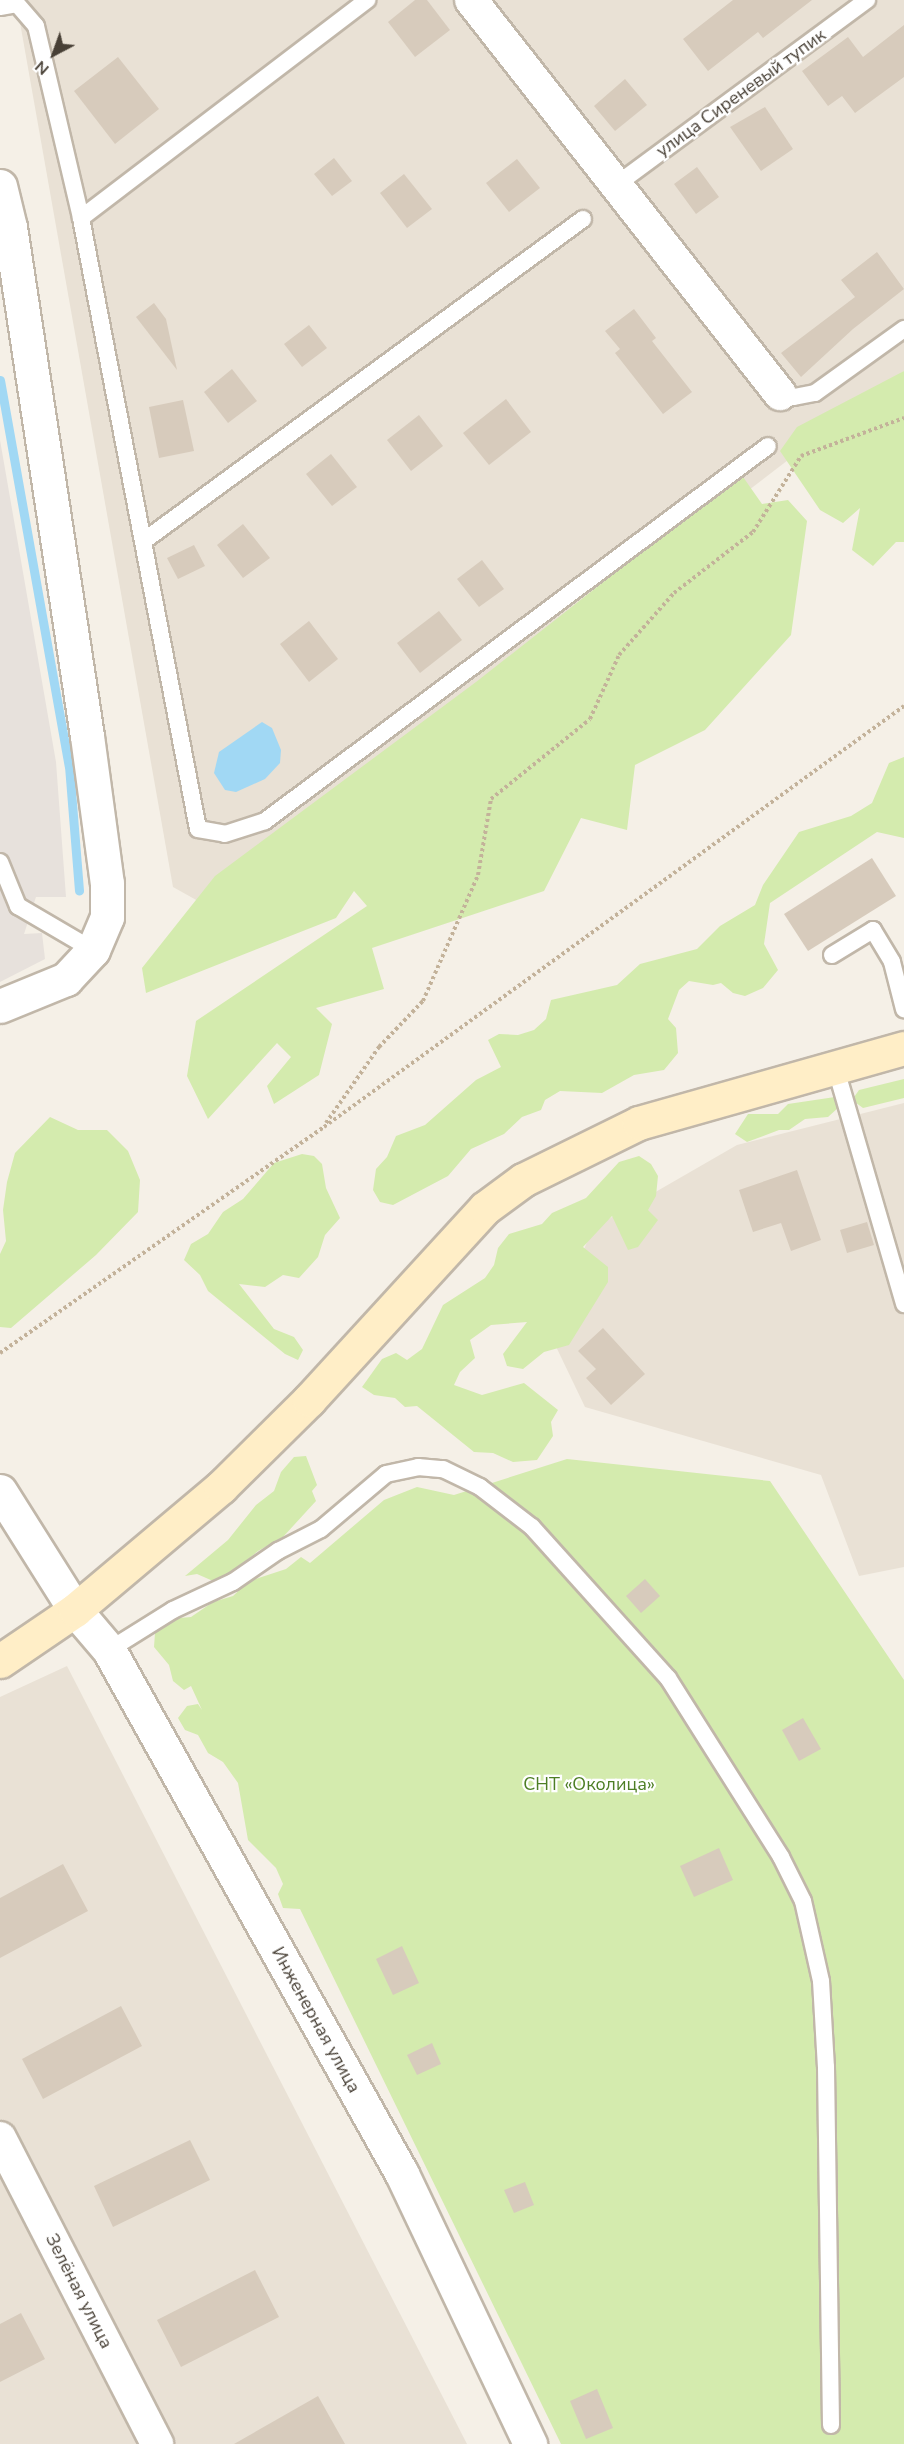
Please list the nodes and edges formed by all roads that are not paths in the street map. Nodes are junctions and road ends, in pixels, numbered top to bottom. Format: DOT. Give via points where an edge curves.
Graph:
graph roads {
  1 [pos="367,0"];
  2 [pos="471,0"];
  3 [pos="867,0"];
  4 [pos="0,7"];
  5 [pos="616,185"];
  6 [pos="0,186"];
  7 [pos="81,218"];
  8 [pos="583,219"];
  9 [pos="904,329"];
  10 [pos="780,394"];
  11 [pos="768,446"];
  12 [pos="145,540"];
  13 [pos="0,862"];
  14 [pos="93,950"];
  15 [pos="832,955"];
  16 [pos="0,1006"];
  17 [pos="904,1010"];
  18 [pos="904,1048"];
  19 [pos="835,1066"];
  20 [pos="904,1304"];
  21 [pos="0,1491"];
  22 [pos="75,1610"];
  23 [pos="109,1650"];
  24 [pos="0,1661"];
  25 [pos="0,2138"];
  26 [pos="831,2426"];
  27 [pos="158,2444"];
  28 [pos="530,2444"];
  1 -- 7 [label="lane"];
  2 -- 5 [label="street"];
  3 -- 5 [label="lane, улица Сиреневый тупик"];
  4 -- 7 [label="lane" via="17,4 36,26"];
  5 -- 10 [label="street"];
  6 -- 14 [label="street" via="12,239 107,883 107,917"];
  7 -- 12 [label="lane"];
  8 -- 12 [label="lane"];
  9 -- 10 [label="lane" via="815,393 794,397"];
  11 -- 12 [label="lane" via="265,822 225,834 198,829"];
  13 -- 14 [label="lane" via="18,906"];
  14 -- 16 [label="street" via="66,979"];
  15 -- 17 [label="lane" via="873,930 892,962"];
  18 -- 19 [label="main road"];
  19 -- 20 [label="lane"];
  19 -- 22 [label="main road" via="639,1123 524,1180 485,1208 309,1400 221,1487"];
  21 -- 22 [label="street, Инженерная улица"];
  22 -- 23 [label="street, Инженерная улица"];
  22 -- 24 [label="main road"];
  23 -- 26 [label="lane" via="321,1528 387,1474 418,1467 443,1469 480,1487 532,1527 668,1678 781,1857 802,1901 821,1982 826,2067"];
  23 -- 28 [label="street, Инженерная улица" via="402,2174"];
  25 -- 27 [label="street, Зелёная улица"];
}
